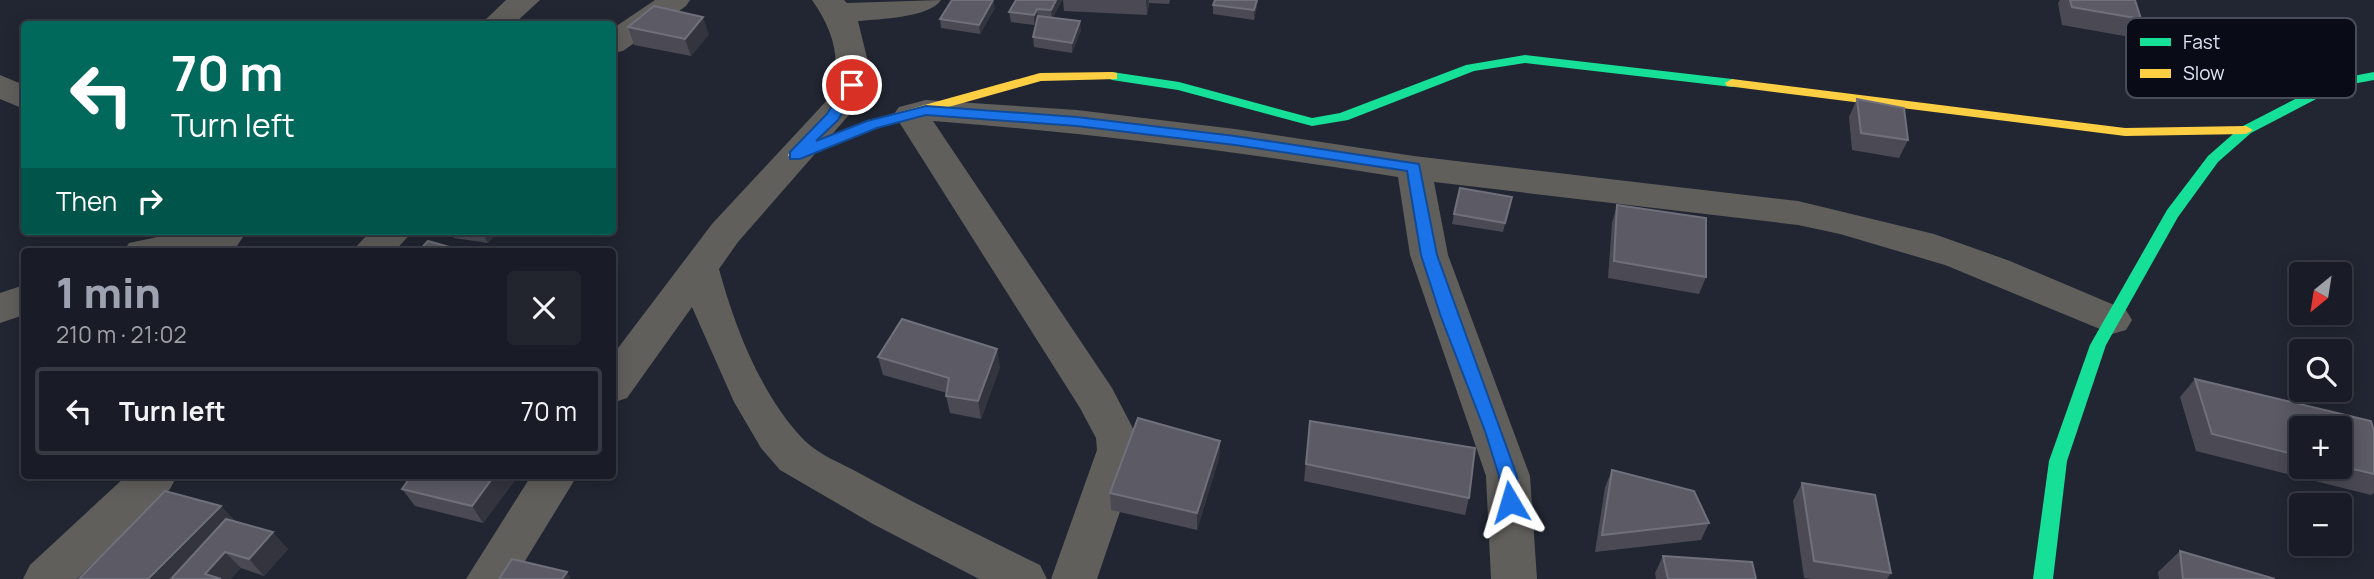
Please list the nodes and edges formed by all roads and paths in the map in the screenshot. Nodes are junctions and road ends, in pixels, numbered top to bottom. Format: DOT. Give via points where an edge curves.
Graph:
graph roads {
  1 [pos="525,0"];
  2 [pos="675,0"];
  3 [pos="926,0"];
  4 [pos="833,7"];
  5 [pos="500,21"];
  6 [pos="616,41"];
  7 [pos="2374,76"];
  8 [pos="2356,79"];
  9 [pos="0,85"];
  10 [pos="21,97"];
  11 [pos="2308,98"];
  12 [pos="919,112"];
  13 [pos="2246,130"];
  14 [pos="795,155"];
  15 [pos="1414,168"];
  16 [pos="390,235"];
  17 [pos="227,240"];
  18 [pos="170,248"];
  19 [pos="375,248"];
  20 [pos="699,267"];
  21 [pos="21,300"];
  22 [pos="0,309"];
  23 [pos="2112,320"];
  24 [pos="616,381"];
  25 [pos="152,479"];
  26 [pos="553,479"];
  27 [pos="46,579"];
  28 [pos="489,579"];
  29 [pos="1024,579"];
  30 [pos="1074,579"];
  31 [pos="1514,579"];
  32 [pos="2043,579"];
  1 -- 5 [label="street"];
  2 -- 6 [label="street"];
  3 -- 4 [label="street" via="894,9"];
  4 -- 14 [label="street" via="850,46 852,85 833,117"];
  7 -- 8 [label="street"];
  9 -- 10 [label="street"];
  11 -- 13 [label="street"];
  12 -- 13 [label="street" via="1040,77 1100,74 1179,86 1312,122 1343,117 1471,68 1525,59 2125,132"];
  12 -- 14 [label="street" via="872,124"];
  12 -- 15 [label="street" via="1077,121"];
  12 -- 30 [label="street" via="1117,438 1119,450"];
  13 -- 23 [label="street" via="2213,159 2172,214"];
  14 -- 20 [label="street"];
  15 -- 23 [label="street" via="1852,222 1951,251"];
  15 -- 31 [label="street" via="1429,255 1508,476"];
  16 -- 19 [label="street"];
  17 -- 18 [label="street"];
  20 -- 24 [label="street"];
  20 -- 29 [label="street" via="740,373 791,454 914,526"];
  21 -- 22 [label="street"];
  23 -- 32 [label="street" via="2098,345 2058,461"];
  25 -- 27 [label="street"];
  26 -- 28 [label="street"];
}
